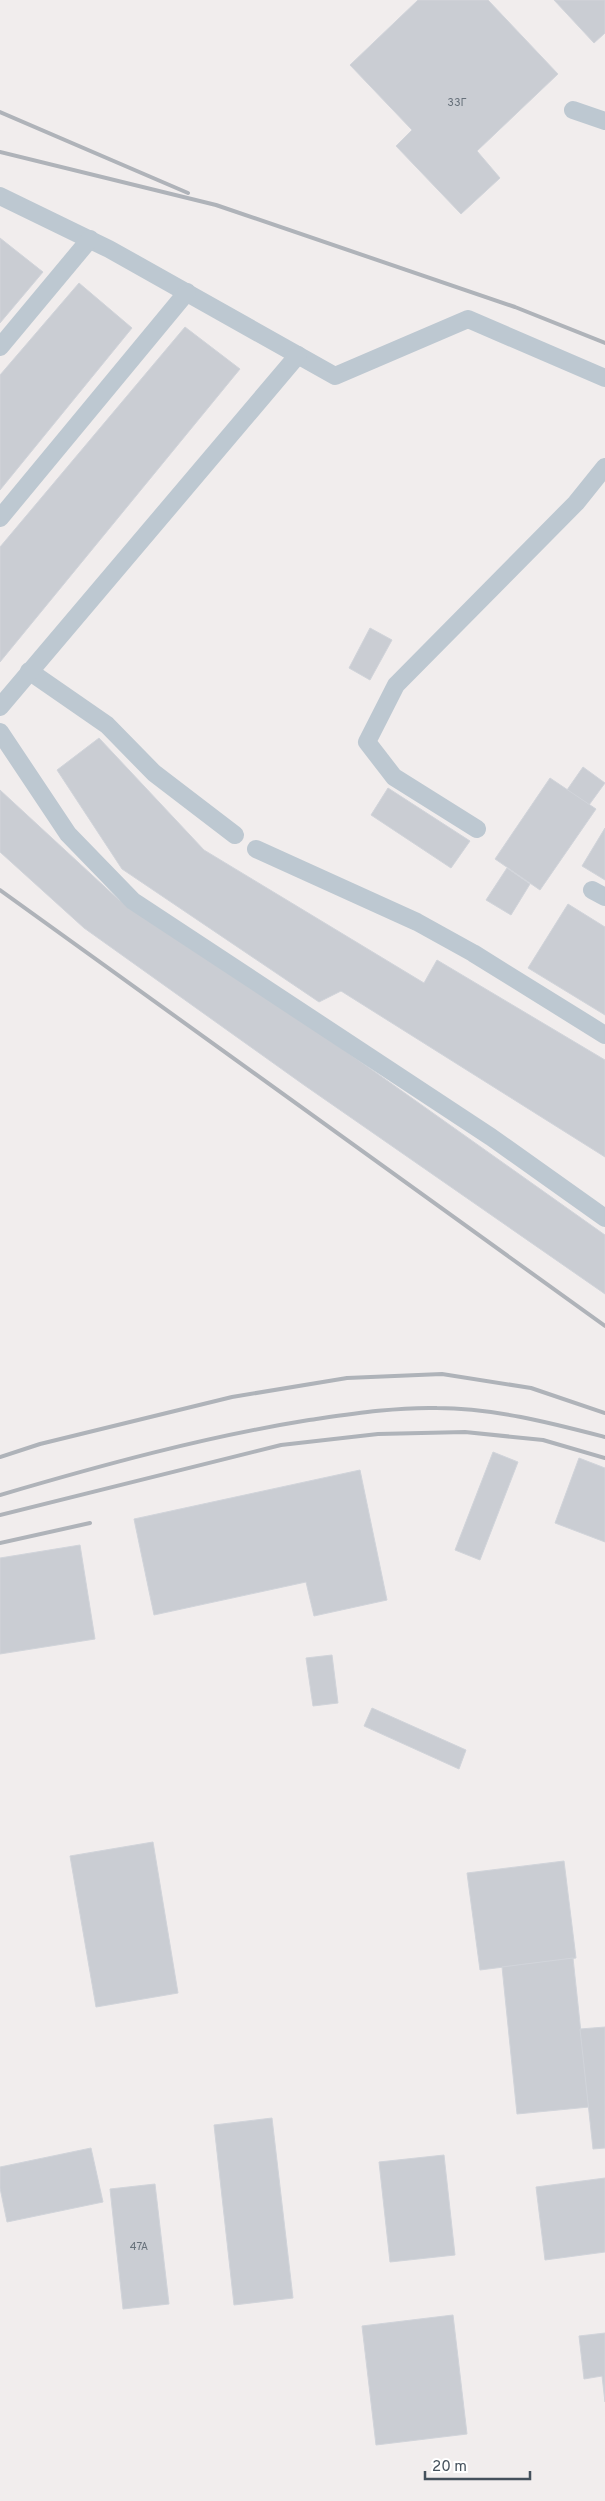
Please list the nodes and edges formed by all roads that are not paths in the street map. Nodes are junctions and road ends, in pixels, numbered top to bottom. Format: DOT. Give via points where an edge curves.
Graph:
graph roads {
  1 [pos="573,110"];
  2 [pos="605,121"];
  3 [pos="0,196"];
  4 [pos="90,239"];
  5 [pos="187,292"];
  6 [pos="0,347"];
  7 [pos="298,355"];
  8 [pos="605,378"];
  9 [pos="605,467"];
  10 [pos="0,518"];
  11 [pos="29,671"];
  12 [pos="0,707"];
  13 [pos="0,732"];
  14 [pos="477,829"];
  15 [pos="235,836"];
  16 [pos="256,849"];
  17 [pos="605,1035"];
  18 [pos="605,1218"];
  1 -- 2 [label="lane"];
  3 -- 4 [label="lane"];
  4 -- 5 [label="lane"];
  4 -- 6 [label="lane"];
  5 -- 7 [label="lane"];
  5 -- 10 [label="lane"];
  7 -- 8 [label="lane" via="335,376 468,319"];
  7 -- 11 [label="lane"];
  9 -- 14 [label="lane" via="576,503 396,685 367,742 394,777"];
  11 -- 12 [label="lane"];
  11 -- 15 [label="lane" via="107,725 154,773"];
  13 -- 18 [label="lane" via="68,834 133,901 491,1138"];
  16 -- 17 [label="lane" via="417,922"];
}
